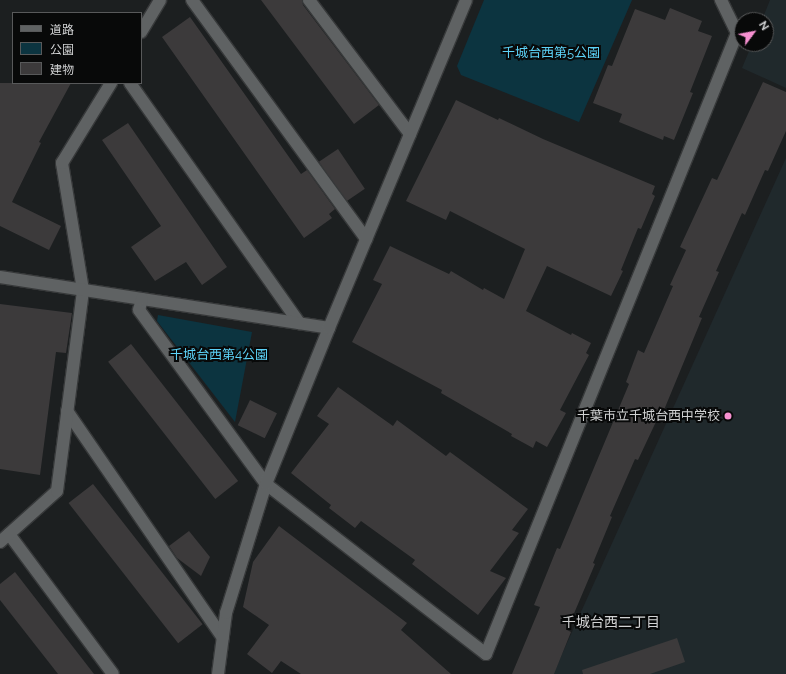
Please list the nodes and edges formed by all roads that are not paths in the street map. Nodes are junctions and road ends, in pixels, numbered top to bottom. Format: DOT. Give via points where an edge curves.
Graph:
graph roads {
  1 [pos="160,0"];
  2 [pos="192,0"];
  3 [pos="309,0"];
  4 [pos="466,0"];
  5 [pos="721,0"];
  6 [pos="142,30"];
  7 [pos="110,84"];
  8 [pos="131,84"];
  9 [pos="410,134"];
  10 [pos="366,239"];
  11 [pos="0,277"];
  12 [pos="83,290"];
  13 [pos="142,299"];
  14 [pos="299,323"];
  15 [pos="329,328"];
  16 [pos="67,411"];
  17 [pos="266,484"];
  18 [pos="5,538"];
  19 [pos="223,638"];
  20 [pos="112,674"];
  21 [pos="218,674"];
  1 -- 6 [label="street"];
  2 -- 10 [label="street"];
  3 -- 9 [label="street"];
  4 -- 9 [label="street"];
  5 -- 17 [label="street" via="737,33 486,654"];
  7 -- 12 [label="street" via="62,163"];
  8 -- 14 [label="street"];
  9 -- 10 [label="street"];
  10 -- 15 [label="street"];
  11 -- 12 [label="street"];
  12 -- 13 [label="street"];
  12 -- 16 [label="street"];
  13 -- 14 [label="street"];
  13 -- 17 [label="street" via="139,310"];
  14 -- 15 [label="street"];
  15 -- 17 [label="street"];
  16 -- 18 [label="street" via="57,491"];
  16 -- 19 [label="street"];
  17 -- 19 [label="street" via="226,613"];
  18 -- 20 [label="street"];
  19 -- 21 [label="street"];
}
